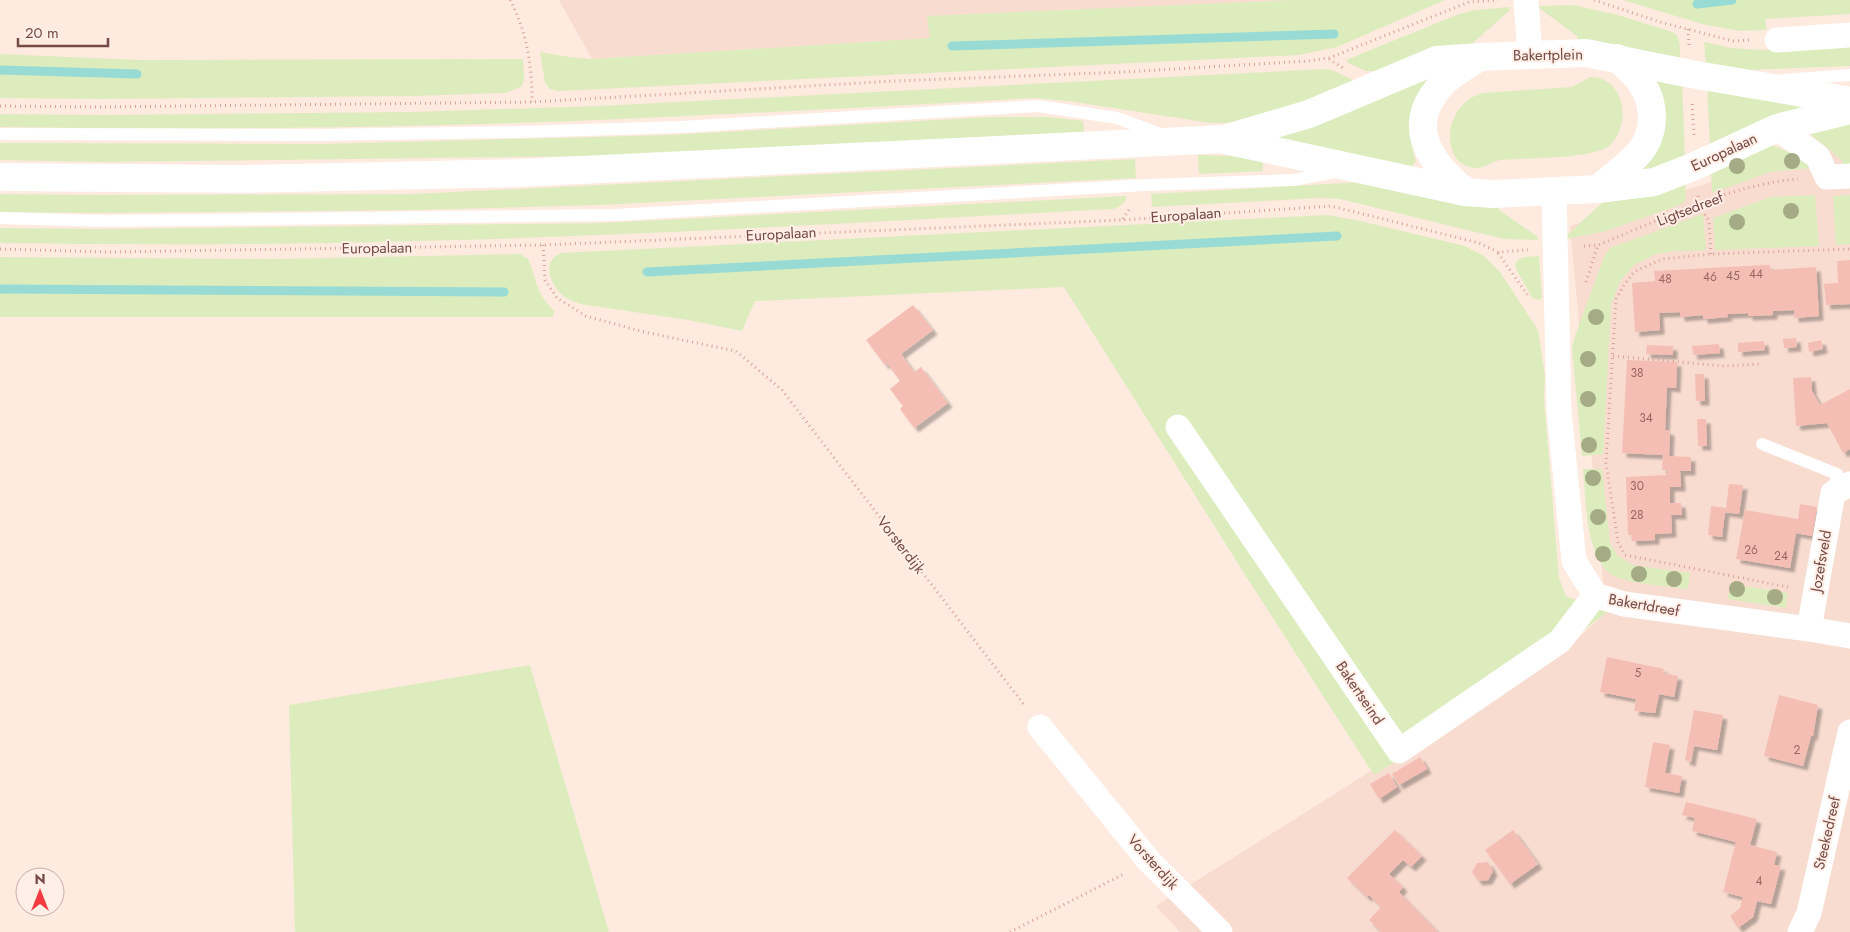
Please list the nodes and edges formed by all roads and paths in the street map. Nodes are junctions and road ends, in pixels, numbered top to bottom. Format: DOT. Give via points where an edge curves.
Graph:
graph roads {
  1 [pos="510,0"];
  2 [pos="1501,0"];
  3 [pos="1526,0"];
  4 [pos="1594,0"];
  5 [pos="1688,29"];
  6 [pos="1850,35"];
  7 [pos="1777,40"];
  8 [pos="1530,55"];
  9 [pos="1479,57"];
  10 [pos="1617,58"];
  11 [pos="1690,74"];
  12 [pos="1850,75"];
  13 [pos="1742,83"];
  14 [pos="1850,101"];
  15 [pos="532,102"];
  16 [pos="0,106"];
  17 [pos="1850,110"];
  18 [pos="1776,128"];
  19 [pos="0,134"];
  20 [pos="1224,140"];
  21 [pos="1180,142"];
  22 [pos="1695,166"];
  23 [pos="1355,168"];
  24 [pos="1838,176"];
  25 [pos="0,177"];
  26 [pos="1598,189"];
  27 [pos="1554,191"];
  28 [pos="1465,192"];
  29 [pos="1699,205"];
  30 [pos="0,218"];
  31 [pos="543,245"];
  32 [pos="1555,248"];
  33 [pos="0,249"];
  34 [pos="1850,249"];
  35 [pos="1498,252"];
  36 [pos="1711,254"];
  37 [pos="1557,323"];
  38 [pos="1613,356"];
  39 [pos="1760,364"];
  40 [pos="1178,427"];
  41 [pos="1762,444"];
  42 [pos="1842,488"];
  43 [pos="1816,592"];
  44 [pos="1596,595"];
  45 [pos="1809,629"];
  46 [pos="1850,636"];
  47 [pos="1040,727"];
  48 [pos="1850,732"];
  49 [pos="1150,861"];
  50 [pos="1010,932"];
  51 [pos="1220,932"];
  52 [pos="1800,932"];
  1 -- 15 [label="path" via="522,24 527,47 532,73"];
  2 -- 15 [label="path" via="1469,2 1329,58 1307,61"];
  3 -- 8 [label="street"];
  4 -- 5 [label="path"];
  5 -- 7 [label="path" via="1733,40"];
  5 -- 11 [label="path"];
  6 -- 7 [label="street"];
  8 -- 9 [label="main road, Bakertplein"];
  8 -- 10 [label="main road, Bakertplein" via="1586,54"];
  9 -- 20 [label="main road, Europalaan" via="1437,60 1309,114"];
  9 -- 28 [label="main road" via="1446,80 1428,104 1423,120 1427,150 1435,163"];
  10 -- 11 [label="main road"];
  10 -- 26 [label="main road" via="1648,94 1652,126 1638,153"];
  11 -- 13 [label="main road"];
  11 -- 22 [label="path"];
  12 -- 13 [label="lane"];
  13 -- 14 [label="main road"];
  15 -- 16 [label="path"];
  17 -- 18 [label="main road, Europalaan"];
  18 -- 22 [label="main road, Europalaan"];
  18 -- 24 [label="street" via="1818,157"];
  19 -- 21 [label="lane, Europalaan" via="318,135 527,131 690,126 1039,106 1117,118"];
  20 -- 21 [label="main road, Europalaan"];
  20 -- 23 [label="main road, Europalaan"];
  21 -- 25 [label="main road, Europalaan" via="519,173 242,179"];
  22 -- 26 [label="main road, Europalaan" via="1654,182"];
  22 -- 29 [label="path"];
  23 -- 28 [label="main road, Europalaan"];
  23 -- 30 [label="lane, Europalaan" via="1293,180 1136,185 614,215 104,221"];
  24 -- 29 [label="path, Ligtsedreef" via="1763,183"];
  26 -- 27 [label="main road"];
  27 -- 28 [label="main road"];
  27 -- 32 [label="street, Bakertdreef"];
  29 -- 32 [label="path, Ligtsedreef" via="1598,245"];
  29 -- 36 [label="path" via="1709,220"];
  31 -- 33 [label="path, Europalaan" via="108,252"];
  31 -- 35 [label="path, Europalaan" via="1112,220 1330,206 1479,243"];
  31 -- 47 [label="path, Vorsterdijk" via="544,280 564,303 586,316 736,351 782,390"];
  32 -- 35 [label="path, Europalaan"];
  32 -- 37 [label="street, Bakertdreef"];
  34 -- 36 [label="path"];
  35 -- 37 [label="path" via="1527,296"];
  36 -- 38 [label="path" via="1662,259 1634,272 1616,299"];
  37 -- 44 [label="street, Bakertdreef" via="1559,411 1574,561"];
  38 -- 39 [label="path" via="1724,366"];
  38 -- 43 [label="path" via="1606,463 1618,542 1625,555"];
  40 -- 44 [label="street, Bakertseind" via="1399,751 1560,641"];
  41 -- 42 [label="lane, Jozefsveld" via="1837,474"];
  42 -- 43 [label="street, Jozefsveld"];
  43 -- 45 [label="street, Jozefsveld"];
  44 -- 45 [label="street, Bakertdreef" via="1624,604"];
  45 -- 46 [label="street, Bakertdreef"];
  47 -- 49 [label="street, Vorsterdijk"];
  48 -- 52 [label="street, Steekedreef" via="1809,913"];
  49 -- 50 [label="path"];
  49 -- 51 [label="street, Vorsterdijk"];
}
